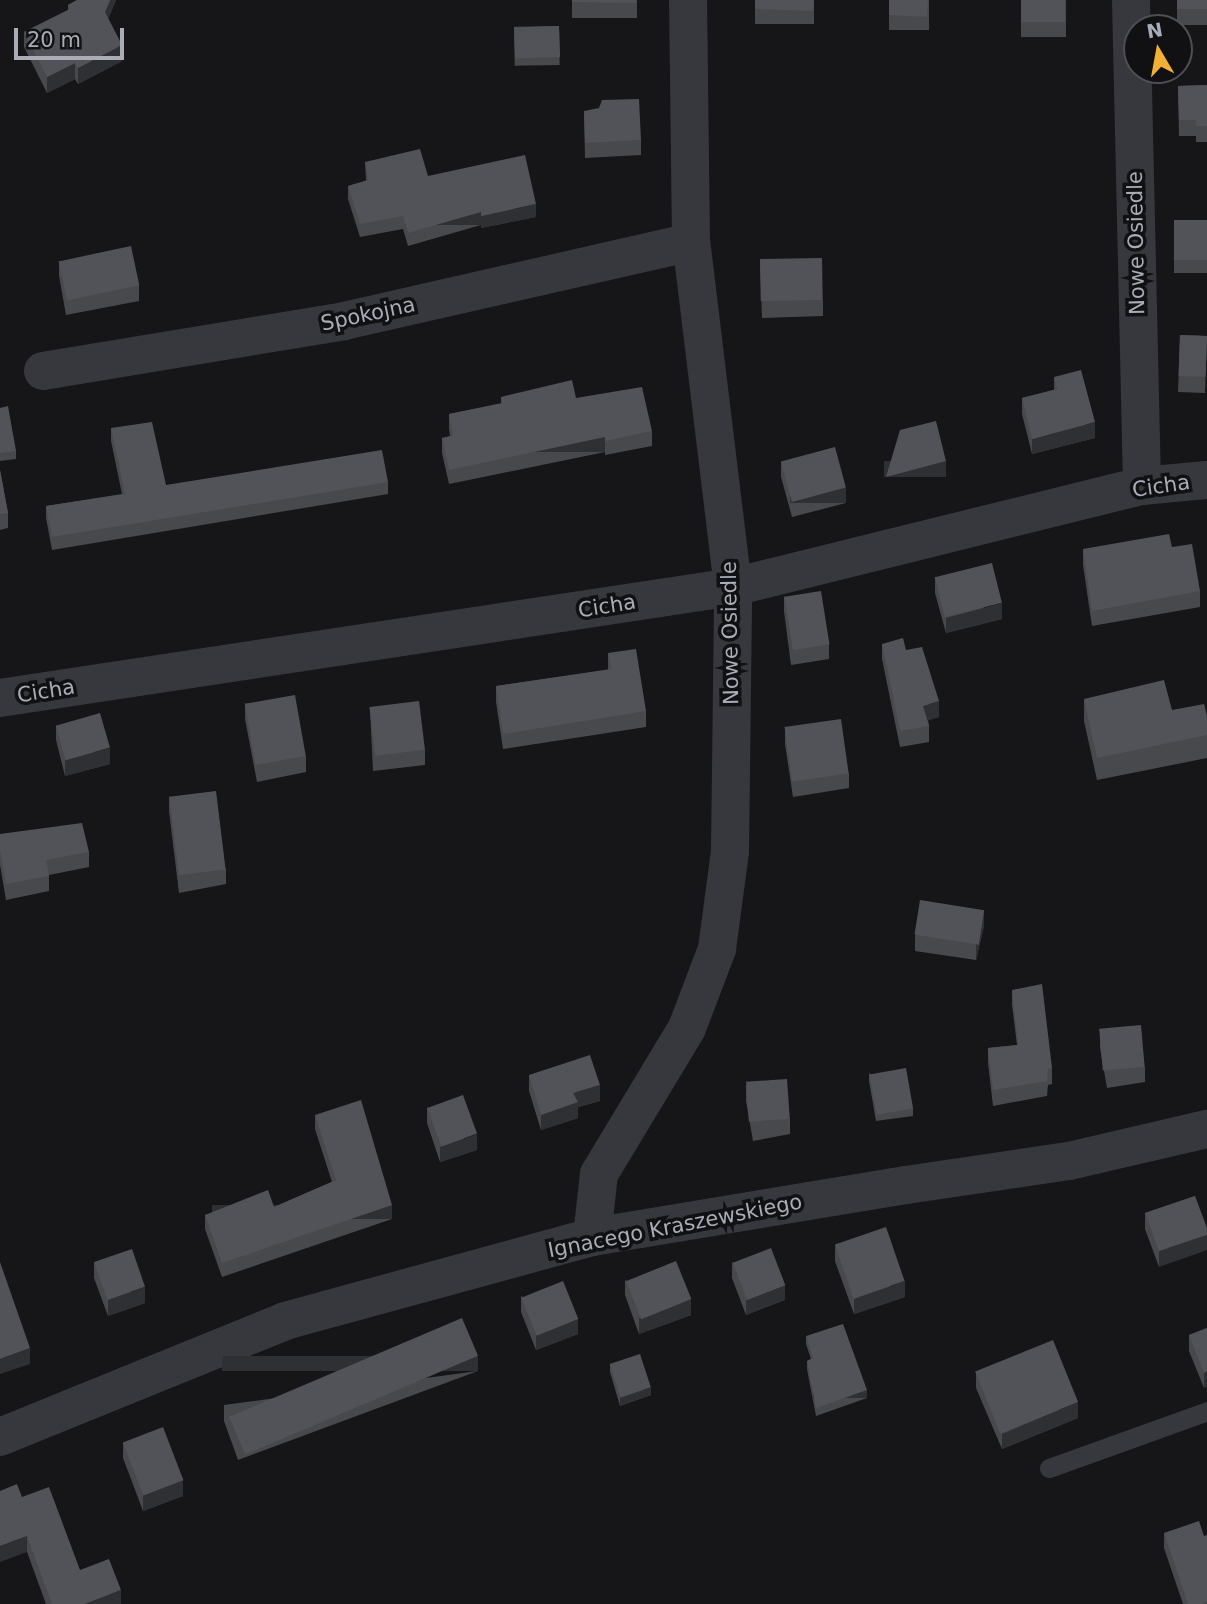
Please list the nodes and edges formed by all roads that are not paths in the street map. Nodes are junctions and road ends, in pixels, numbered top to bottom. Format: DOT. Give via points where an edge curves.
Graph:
graph roads {
  1 [pos="688,0"];
  2 [pos="1131,0"];
  3 [pos="691,242"];
  4 [pos="43,371"];
  5 [pos="1207,480"];
  6 [pos="1142,486"];
  7 [pos="733,587"];
  8 [pos="0,698"];
  9 [pos="1204,1139"];
  10 [pos="592,1237"];
  11 [pos="1207,1411"];
  12 [pos="0,1437"];
  13 [pos="1049,1468"];
  1 -- 3 [label="street, Nowe Osiedle"];
  2 -- 6 [label="street, Nowe Osiedle"];
  3 -- 4 [label="street, Spokojna" via="344,321"];
  3 -- 7 [label="street, Nowe Osiedle"];
  5 -- 6 [label="street, Cicha"];
  6 -- 7 [label="street, Cicha"];
  7 -- 8 [label="street, Cicha"];
  7 -- 10 [label="street, Nowe Osiedle" via="730,850 717,948 687,1028 598,1174"];
  9 -- 10 [label="street, Ignacego Kraszewskiego"];
  10 -- 12 [label="street, Ignacego Kraszewskiego" via="285,1321"];
  11 -- 13 [label="lane"];
}
